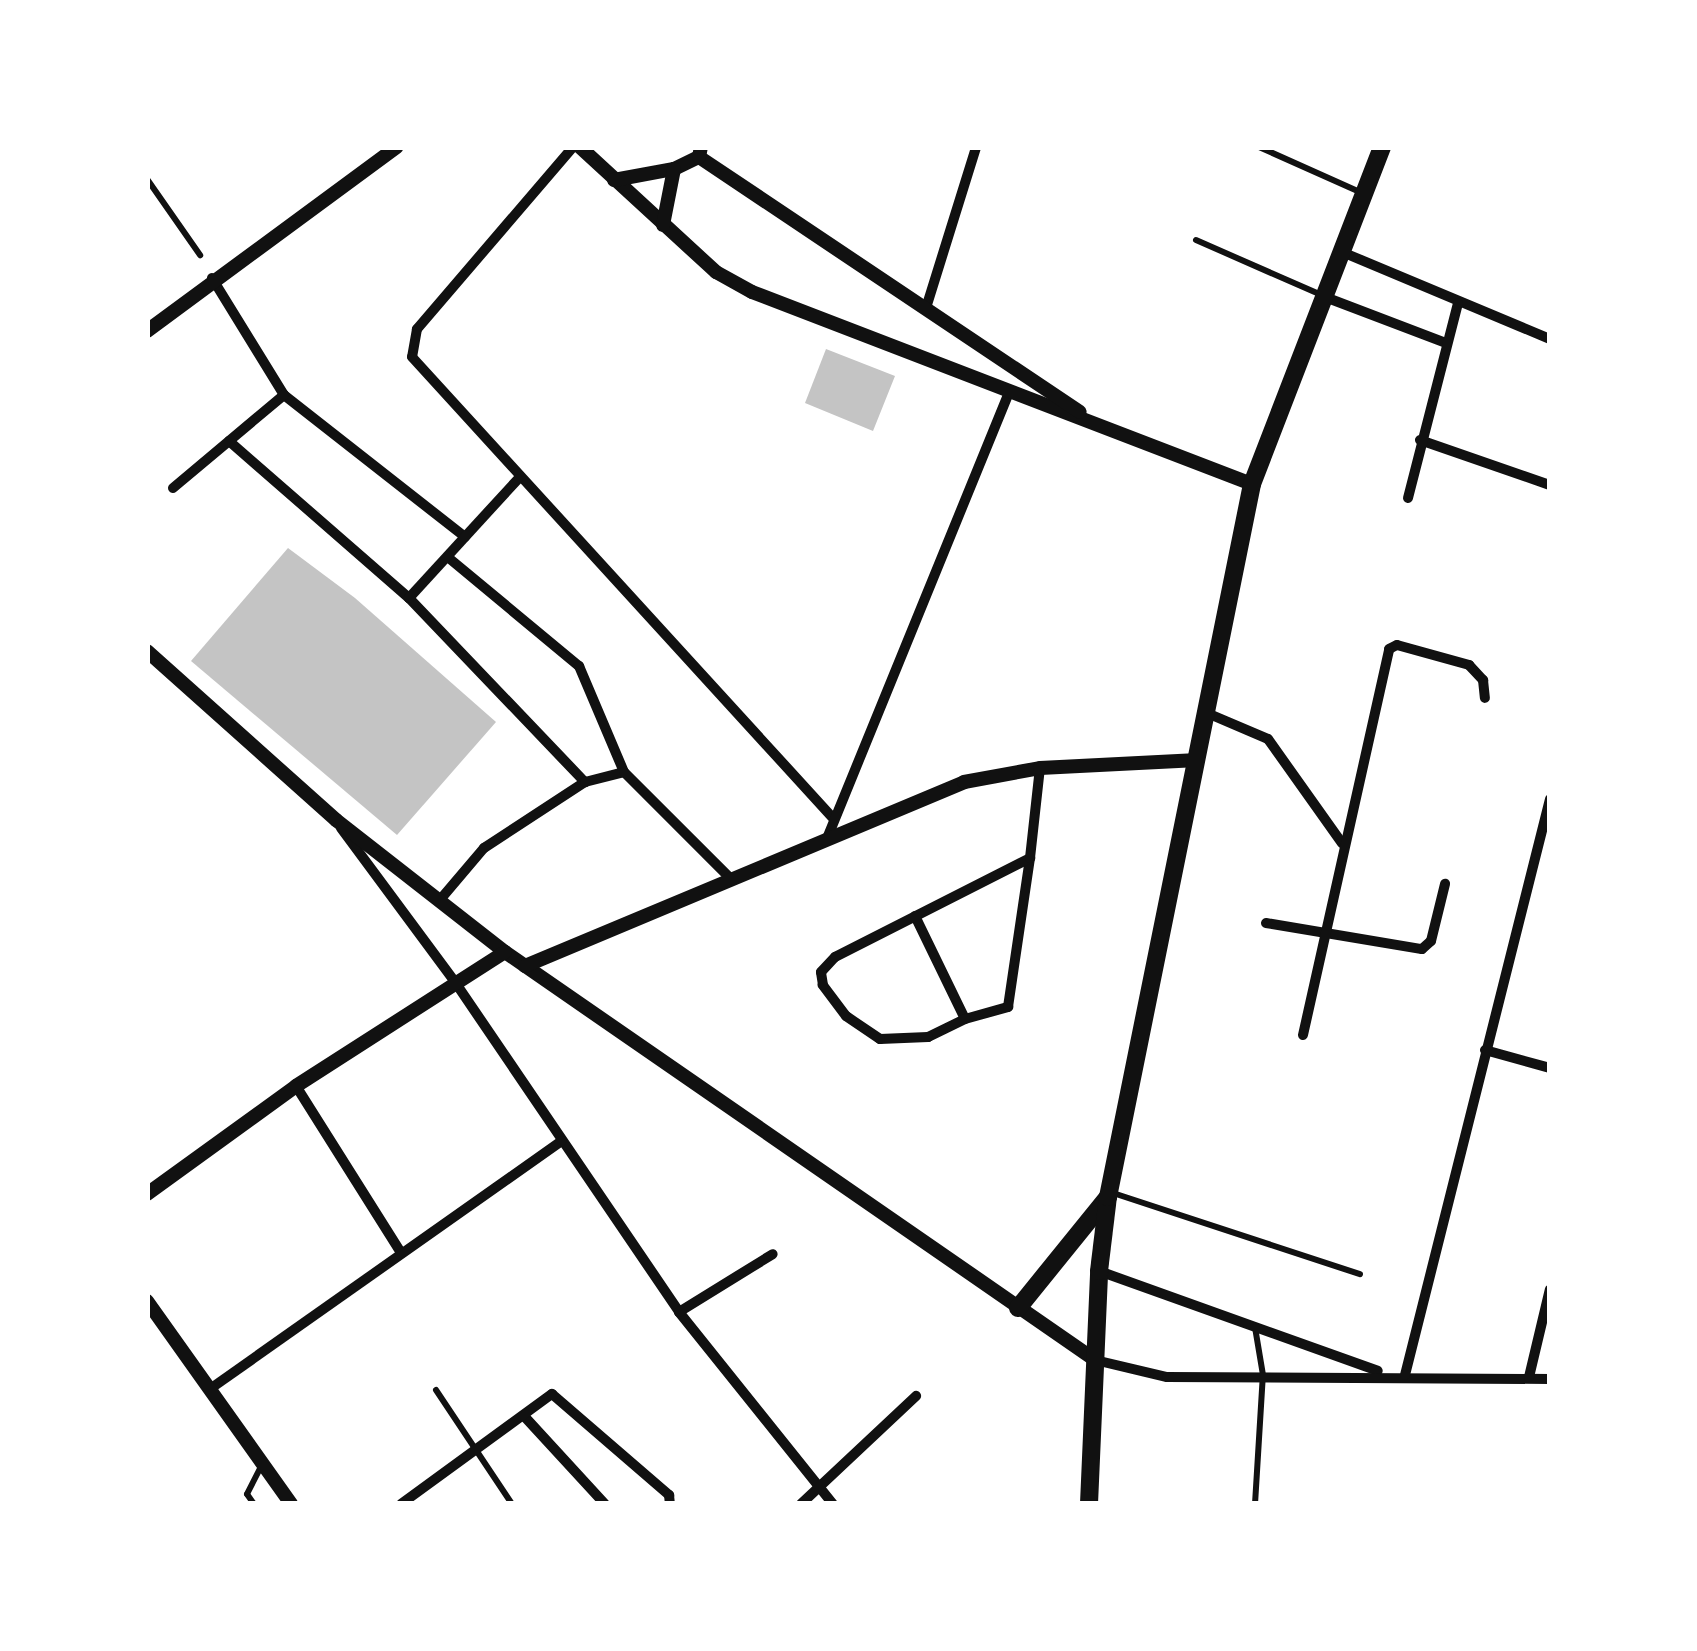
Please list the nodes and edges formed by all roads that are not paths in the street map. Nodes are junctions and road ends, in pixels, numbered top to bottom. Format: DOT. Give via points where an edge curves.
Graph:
graph roads {
  1 [pos="397,147"];
  2 [pos="576,147"];
  3 [pos="976,147"];
  4 [pos="1259,147"];
  5 [pos="1382,147"];
  6 [pos="1398,147"];
  7 [pos="700,152"];
  8 [pos="674,170"];
  9 [pos="1371,172"];
  10 [pos="147,179"];
  11 [pos="614,180"];
  12 [pos="1363,193"];
  13 [pos="663,225"];
  14 [pos="1196,240"];
  15 [pos="1342,252"];
  16 [pos="200,255"];
  17 [pos="212,278"];
  18 [pos="1325,297"];
  19 [pos="1458,303"];
  20 [pos="926,308"];
  21 [pos="147,331"];
  22 [pos="1550,339"];
  23 [pos="1446,343"];
  24 [pos="1009,393"];
  25 [pos="284,395"];
  26 [pos="1094,422"];
  27 [pos="1420,440"];
  28 [pos="229,441"];
  29 [pos="518,479"];
  30 [pos="1252,484"];
  31 [pos="1550,485"];
  32 [pos="173,488"];
  33 [pos="1408,498"];
  34 [pos="465,538"];
  35 [pos="450,559"];
  36 [pos="410,598"];
  37 [pos="147,651"];
  38 [pos="1484,698"];
  39 [pos="1207,713"];
  40 [pos="1198,760"];
  41 [pos="1040,768"];
  42 [pos="624,772"];
  43 [pos="585,782"];
  44 [pos="1550,800"];
  45 [pos="832,817"];
  46 [pos="336,820"];
  47 [pos="828,836"];
  48 [pos="1342,843"];
  49 [pos="1030,858"];
  50 [pos="729,877"];
  51 [pos="1445,884"];
  52 [pos="439,902"];
  53 [pos="915,916"];
  54 [pos="1266,923"];
  55 [pos="1324,935"];
  56 [pos="505,952"];
  57 [pos="526,966"];
  58 [pos="455,982"];
  59 [pos="965,1019"];
  60 [pos="1303,1035"];
  61 [pos="1485,1050"];
  62 [pos="1550,1068"];
  63 [pos="296,1086"];
  64 [pos="562,1141"];
  65 [pos="147,1194"];
  66 [pos="1109,1194"];
  67 [pos="400,1251"];
  68 [pos="773,1254"];
  69 [pos="1099,1271"];
  70 [pos="1360,1274"];
  71 [pos="1550,1289"];
  72 [pos="147,1301"];
  73 [pos="1018,1308"];
  74 [pos="679,1312"];
  75 [pos="1255,1328"];
  76 [pos="1095,1360"];
  77 [pos="1387,1374"];
  78 [pos="1263,1375"];
  79 [pos="1406,1375"];
  80 [pos="1529,1377"];
  81 [pos="1550,1379"];
  82 [pos="210,1389"];
  83 [pos="436,1390"];
  84 [pos="916,1396"];
  85 [pos="524,1415"];
  86 [pos="478,1450"];
  87 [pos="263,1465"];
  88 [pos="822,1489"];
  89 [pos="671,1503"];
  90 [pos="254,1504"];
  91 [pos="290,1504"];
  92 [pos="401,1504"];
  93 [pos="512,1504"];
  94 [pos="604,1504"];
  95 [pos="801,1504"];
  96 [pos="833,1504"];
  97 [pos="1089,1504"];
  98 [pos="1255,1504"];
  1 -- 17 [label="street"];
  2 -- 11 [label="street"];
  2 -- 29 [label="street" via="411,339 420,370"];
  3 -- 20 [label="street"];
  4 -- 12 [label="lane"];
  5 -- 9 [label="main road"];
  6 -- 9 [label="main road"];
  7 -- 8 [label="street"];
  7 -- 20 [label="street"];
  8 -- 11 [label="street"];
  8 -- 13 [label="street"];
  9 -- 12 [label="main road"];
  10 -- 16 [label="lane"];
  11 -- 13 [label="street"];
  12 -- 15 [label="main road"];
  13 -- 24 [label="street" via="752,292"];
  14 -- 18 [label="lane"];
  15 -- 18 [label="main road"];
  15 -- 19 [label="street"];
  17 -- 21 [label="street"];
  17 -- 25 [label="street"];
  18 -- 23 [label="street"];
  18 -- 30 [label="main road"];
  19 -- 22 [label="street"];
  19 -- 23 [label="street"];
  20 -- 26 [label="street"];
  23 -- 27 [label="street"];
  24 -- 26 [label="street"];
  24 -- 45 [label="street"];
  25 -- 28 [label="street"];
  25 -- 34 [label="street"];
  26 -- 30 [label="street"];
  27 -- 31 [label="street"];
  27 -- 33 [label="street"];
  28 -- 32 [label="street"];
  28 -- 36 [label="street"];
  29 -- 34 [label="street"];
  29 -- 45 [label="street"];
  30 -- 39 [label="main road"];
  34 -- 35 [label="street"];
  35 -- 36 [label="street"];
  35 -- 42 [label="street" via="578,666"];
  36 -- 43 [label="street"];
  37 -- 46 [label="street"];
  38 -- 48 [label="street" via="1483,680 1469,665 1390,647"];
  39 -- 40 [label="main road"];
  39 -- 48 [label="street" via="1268,739"];
  40 -- 41 [label="street"];
  40 -- 66 [label="main road"];
  41 -- 47 [label="street" via="964,782"];
  41 -- 49 [label="street"];
  42 -- 43 [label="street"];
  42 -- 50 [label="street"];
  43 -- 52 [label="street" via="484,848"];
  44 -- 61 [label="street"];
  45 -- 47 [label="street"];
  46 -- 52 [label="street"];
  46 -- 58 [label="street"];
  47 -- 50 [label="street"];
  48 -- 55 [label="street"];
  49 -- 53 [label="street"];
  49 -- 59 [label="street" via="1012,1000"];
  50 -- 57 [label="street"];
  51 -- 55 [label="street" via="1431,941 1421,949"];
  52 -- 56 [label="street"];
  53 -- 59 [label="street"];
  53 -- 59 [label="street" via="827,962 823,985 853,1023 880,1039 928,1036"];
  54 -- 55 [label="street"];
  55 -- 60 [label="street"];
  56 -- 57 [label="street"];
  56 -- 58 [label="street"];
  57 -- 73 [label="street"];
  58 -- 63 [label="street"];
  58 -- 64 [label="street"];
  61 -- 62 [label="street"];
  61 -- 79 [label="street"];
  63 -- 65 [label="street"];
  63 -- 67 [label="street"];
  64 -- 67 [label="street"];
  64 -- 74 [label="street"];
  66 -- 69 [label="main road"];
  66 -- 70 [label="lane"];
  66 -- 73 [label="main road"];
  67 -- 82 [label="street"];
  68 -- 74 [label="street"];
  69 -- 75 [label="street"];
  69 -- 76 [label="main road"];
  71 -- 80 [label="street"];
  72 -- 82 [label="street"];
  73 -- 76 [label="street"];
  74 -- 88 [label="street"];
  75 -- 77 [label="street"];
  75 -- 78 [label="lane"];
  76 -- 78 [label="street" via="1167,1377"];
  76 -- 97 [label="main road"];
  77 -- 78 [label="street"];
  77 -- 79 [label="street"];
  78 -- 98 [label="lane"];
  79 -- 80 [label="street"];
  80 -- 81 [label="street"];
  82 -- 87 [label="street"];
  83 -- 86 [label="lane"];
  84 -- 88 [label="street"];
  85 -- 86 [label="street"];
  85 -- 89 [label="street" via="554,1395"];
  85 -- 94 [label="street"];
  86 -- 92 [label="street"];
  86 -- 93 [label="lane"];
  87 -- 90 [label="lane" via="247,1494"];
  87 -- 91 [label="street"];
  88 -- 95 [label="street"];
  88 -- 96 [label="street"];
}
